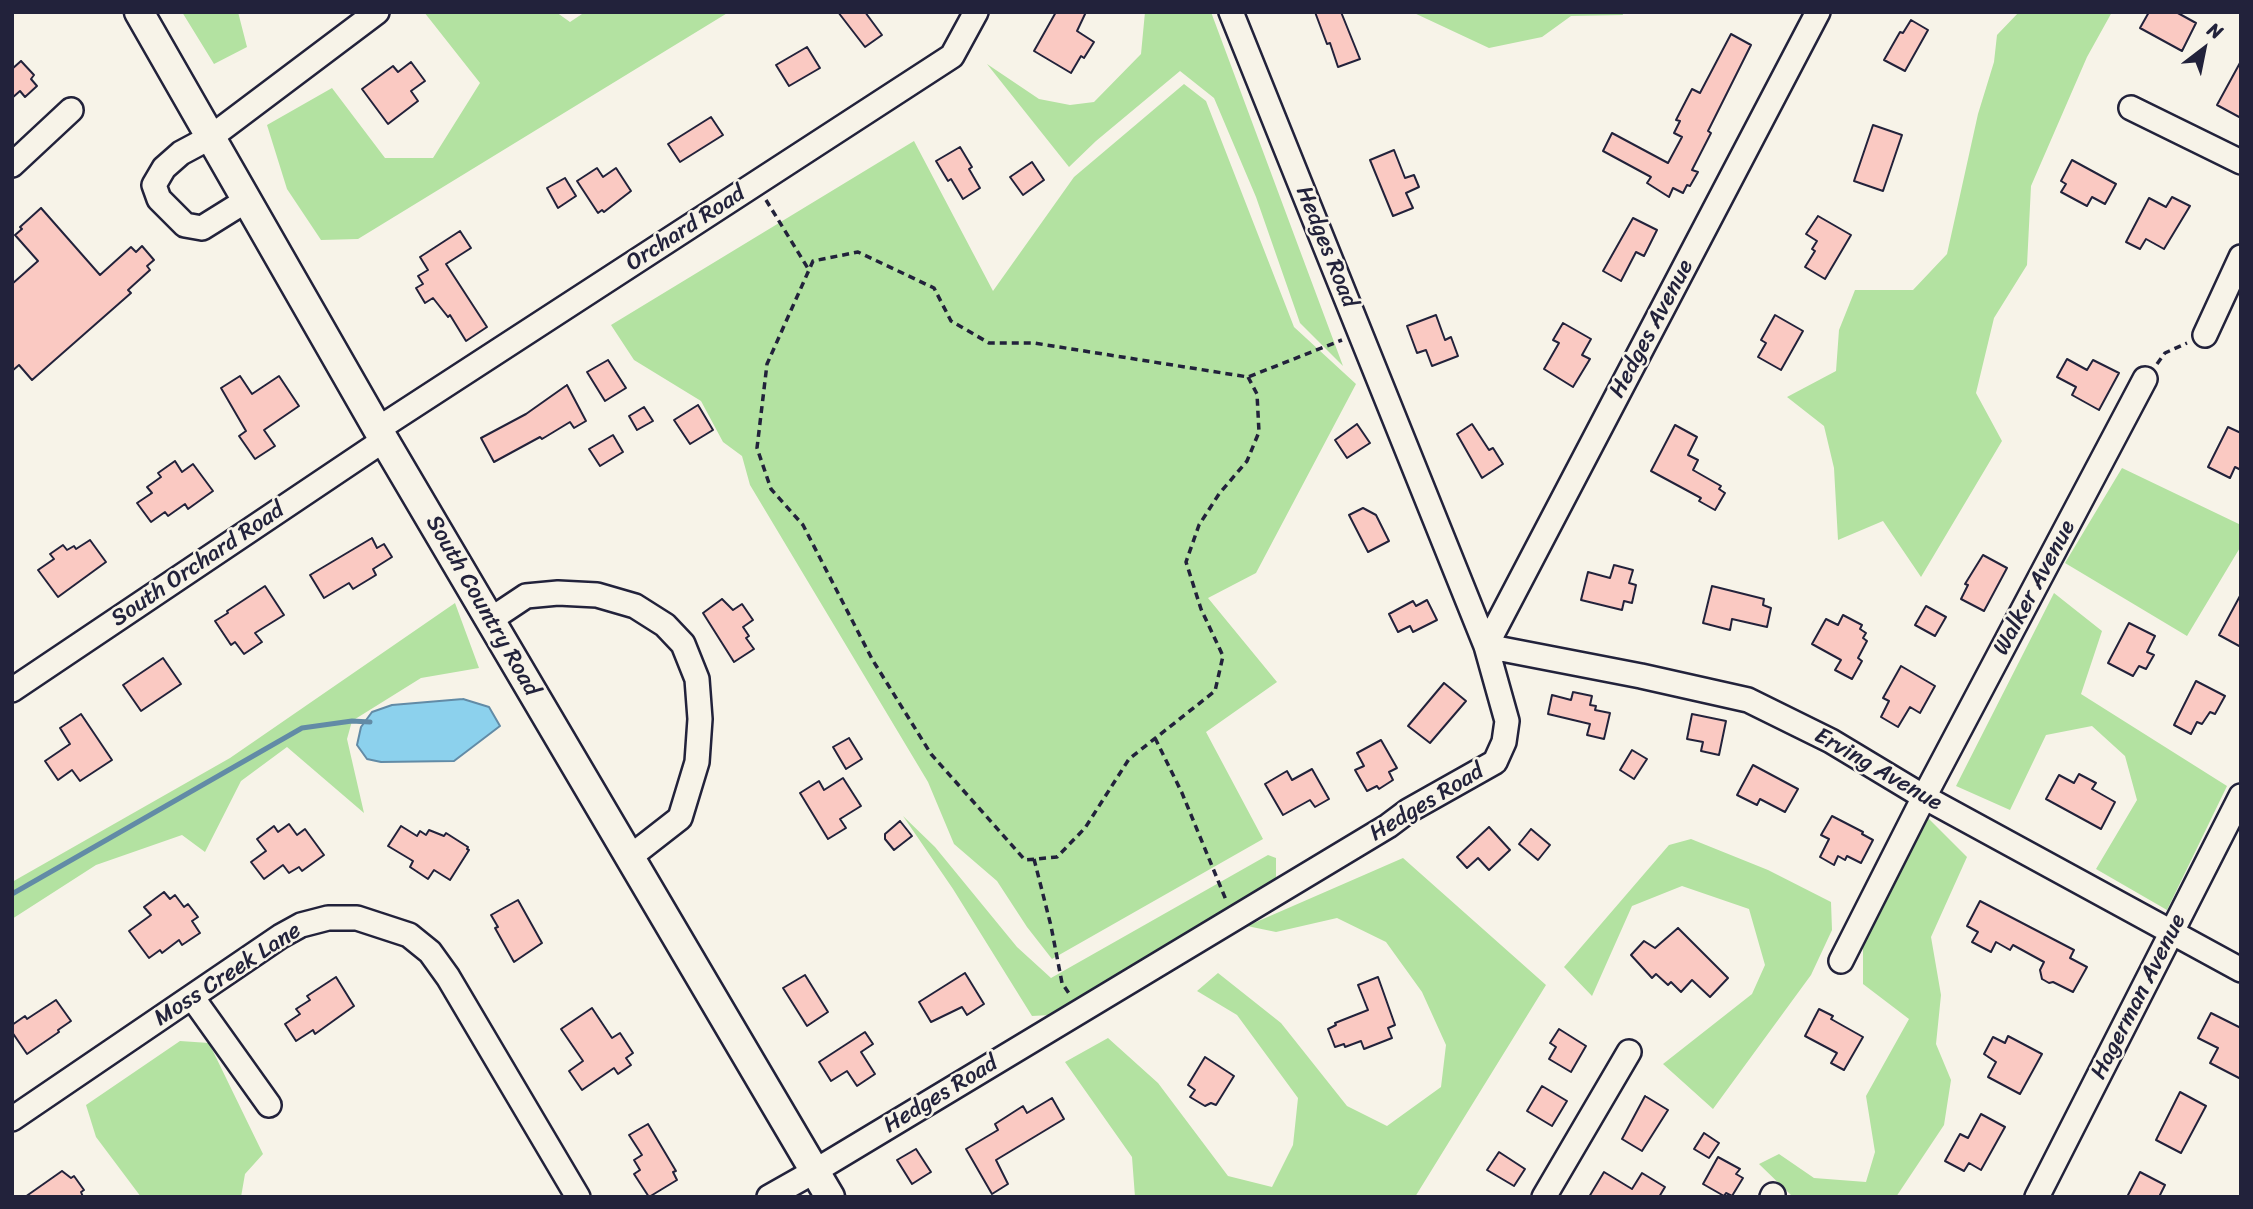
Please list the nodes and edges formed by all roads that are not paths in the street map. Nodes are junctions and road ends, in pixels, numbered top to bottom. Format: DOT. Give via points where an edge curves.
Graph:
graph roads {
  1 [pos="139,12"];
  2 [pos="377,12"];
  3 [pos="976,12"];
  4 [pos="1818,12"];
  5 [pos="1240,19"];
  6 [pos="2131,108"];
  7 [pos="71,110"];
  8 [pos="211,137"];
  9 [pos="2241,162"];
  10 [pos="12,165"];
  11 [pos="247,200"];
  12 [pos="2241,257"];
  13 [pos="2205,335"];
  14 [pos="2145,379"];
  15 [pos="381,434"];
  16 [pos="490,620"];
  17 [pos="1486,646"];
  18 [pos="12,690"];
  19 [pos="2241,796"];
  20 [pos="1924,797"];
  21 [pos="630,857"];
  22 [pos="2171,934"];
  23 [pos="1841,961"];
  24 [pos="2241,970"];
  25 [pos="192,997"];
  26 [pos="1629,1052"];
  27 [pos="269,1105"];
  28 [pos="12,1119"];
  29 [pos="815,1171"];
  30 [pos="578,1197"];
  31 [pos="769,1197"];
  32 [pos="830,1197"];
  33 [pos="1544,1197"];
  34 [pos="2037,1197"];
  1 -- 8 [label="main road, South Country Road"];
  2 -- 8 [label="street"];
  3 -- 15 [label="street, Orchard Road" via="952,56"];
  4 -- 17 [label="street, Hedges Avenue"];
  5 -- 17 [label="street, Hedges Road"];
  6 -- 9 [label="street"];
  7 -- 10 [label="street"];
  8 -- 11 [label="main road, South Country Road"];
  8 -- 11 [label="street" via="164,168 154,185 159,199 185,225 202,229"];
  11 -- 15 [label="main road, South Country Road"];
  12 -- 13 [label="street"];
  14 -- 20 [label="street, Walker Avenue"];
  15 -- 16 [label="main road, South Country Road"];
  15 -- 18 [label="street, South Orchard Road"];
  16 -- 21 [label="main road, South Country Road"];
  16 -- 21 [label="street" via="526,596 597,594 635,607 665,625 683,644 697,679 700,719 694,772 680,818"];
  17 -- 20 [label="street, Erving Avenue" via="1748,700 1831,741"];
  17 -- 29 [label="street, Hedges Road" via="1507,721 1495,762"];
  19 -- 22 [label="street, Hagerman Avenue"];
  20 -- 22 [label="street, Erving Avenue"];
  20 -- 23 [label="street, Walker Avenue"];
  21 -- 29 [label="main road, South Country Road"];
  22 -- 24 [label="street, Erving Avenue"];
  22 -- 34 [label="street, Hagerman Avenue"];
  25 -- 27 [label="street"];
  25 -- 28 [label="street, Moss Creek Lane"];
  25 -- 30 [label="street, Moss Creek Lane" via="301,925 328,918 357,918 409,935 430,952 448,977"];
  26 -- 33 [label="street"];
  29 -- 31 [label="street, Hedges Road"];
  29 -- 32 [label="main road, South Country Road"];
}
